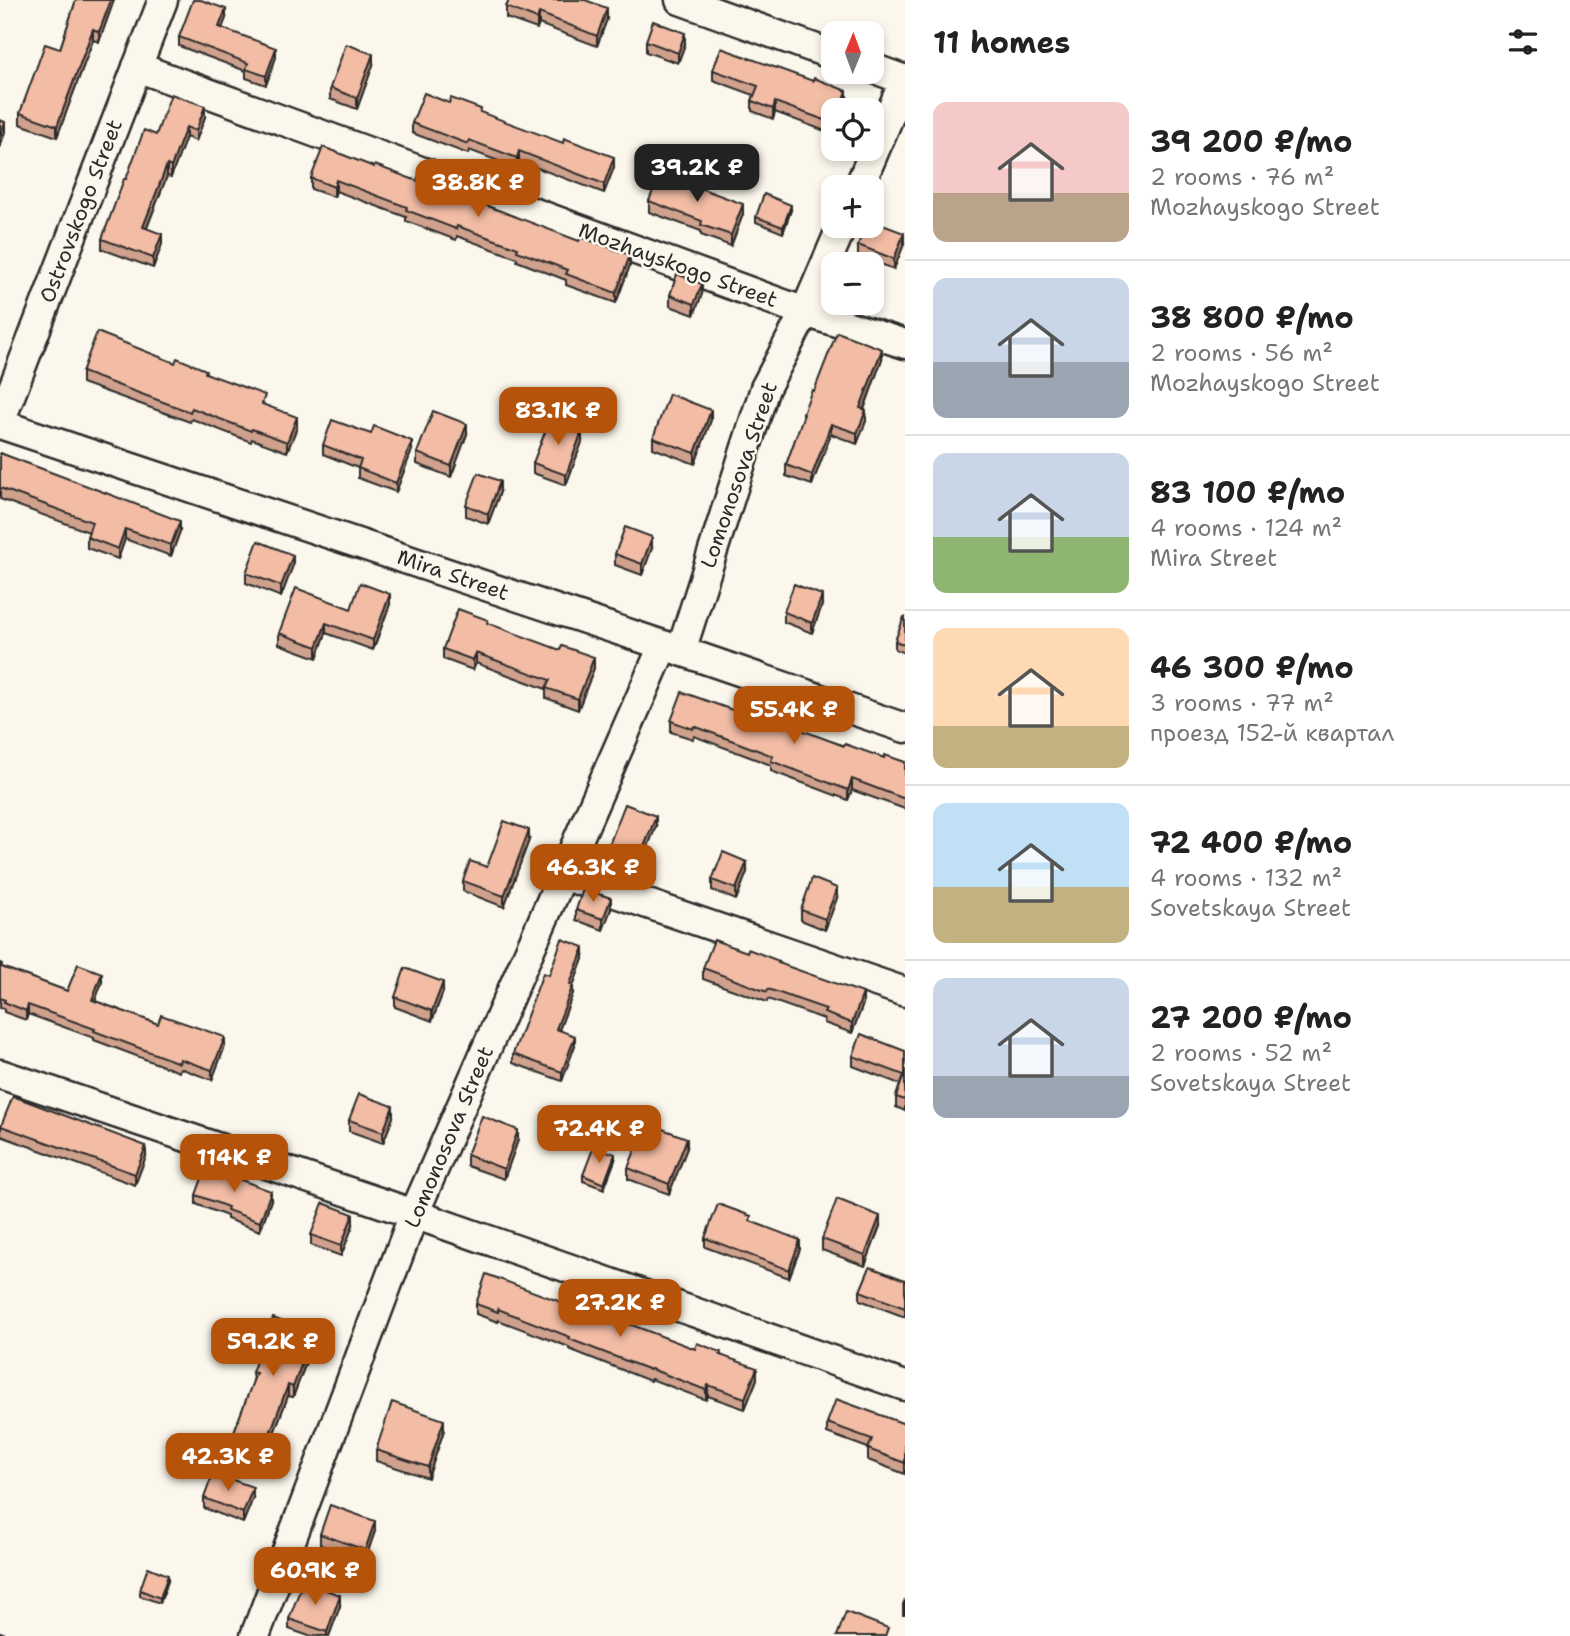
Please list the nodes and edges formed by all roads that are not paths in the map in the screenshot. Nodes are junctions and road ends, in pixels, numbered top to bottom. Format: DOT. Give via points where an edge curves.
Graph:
graph roads {
  1 [pos="163,0"];
  2 [pos="680,0"];
  3 [pos="821,51"];
  4 [pos="137,67"];
  5 [pos="884,72"];
  6 [pos="905,80"];
  7 [pos="864,175"];
  8 [pos="837,238"];
  9 [pos="805,312"];
  10 [pos="905,344"];
  11 [pos="0,423"];
  12 [pos="672,648"];
  13 [pos="905,728"];
  14 [pos="563,875"];
  15 [pos="905,992"];
  16 [pos="0,1074"];
  17 [pos="414,1214"];
  18 [pos="905,1387"];
  19 [pos="255,1636"];
  1 -- 4 [label="street, Ostrovskogo Street"];
  2 -- 3 [label="street"];
  4 -- 9 [label="street, Mozhayskogo Street"];
  4 -- 11 [label="street, Ostrovskogo Street"];
  5 -- 6 [label="street"];
  6 -- 7 [label="street"];
  8 -- 9 [label="street, Lomonosova Street"];
  9 -- 10 [label="street, Mozhayskogo Street"];
  9 -- 12 [label="street, Lomonosova Street" via="765,387"];
  11 -- 12 [label="street, Mira Street"];
  12 -- 13 [label="street, Mira Street"];
  12 -- 14 [label="street, Lomonosova Street"];
  14 -- 15 [label="street"];
  14 -- 17 [label="street, Lomonosova Street"];
  16 -- 17 [label="street"];
  17 -- 18 [label="street"];
  17 -- 19 [label="street, Lomonosova Street"];
}
